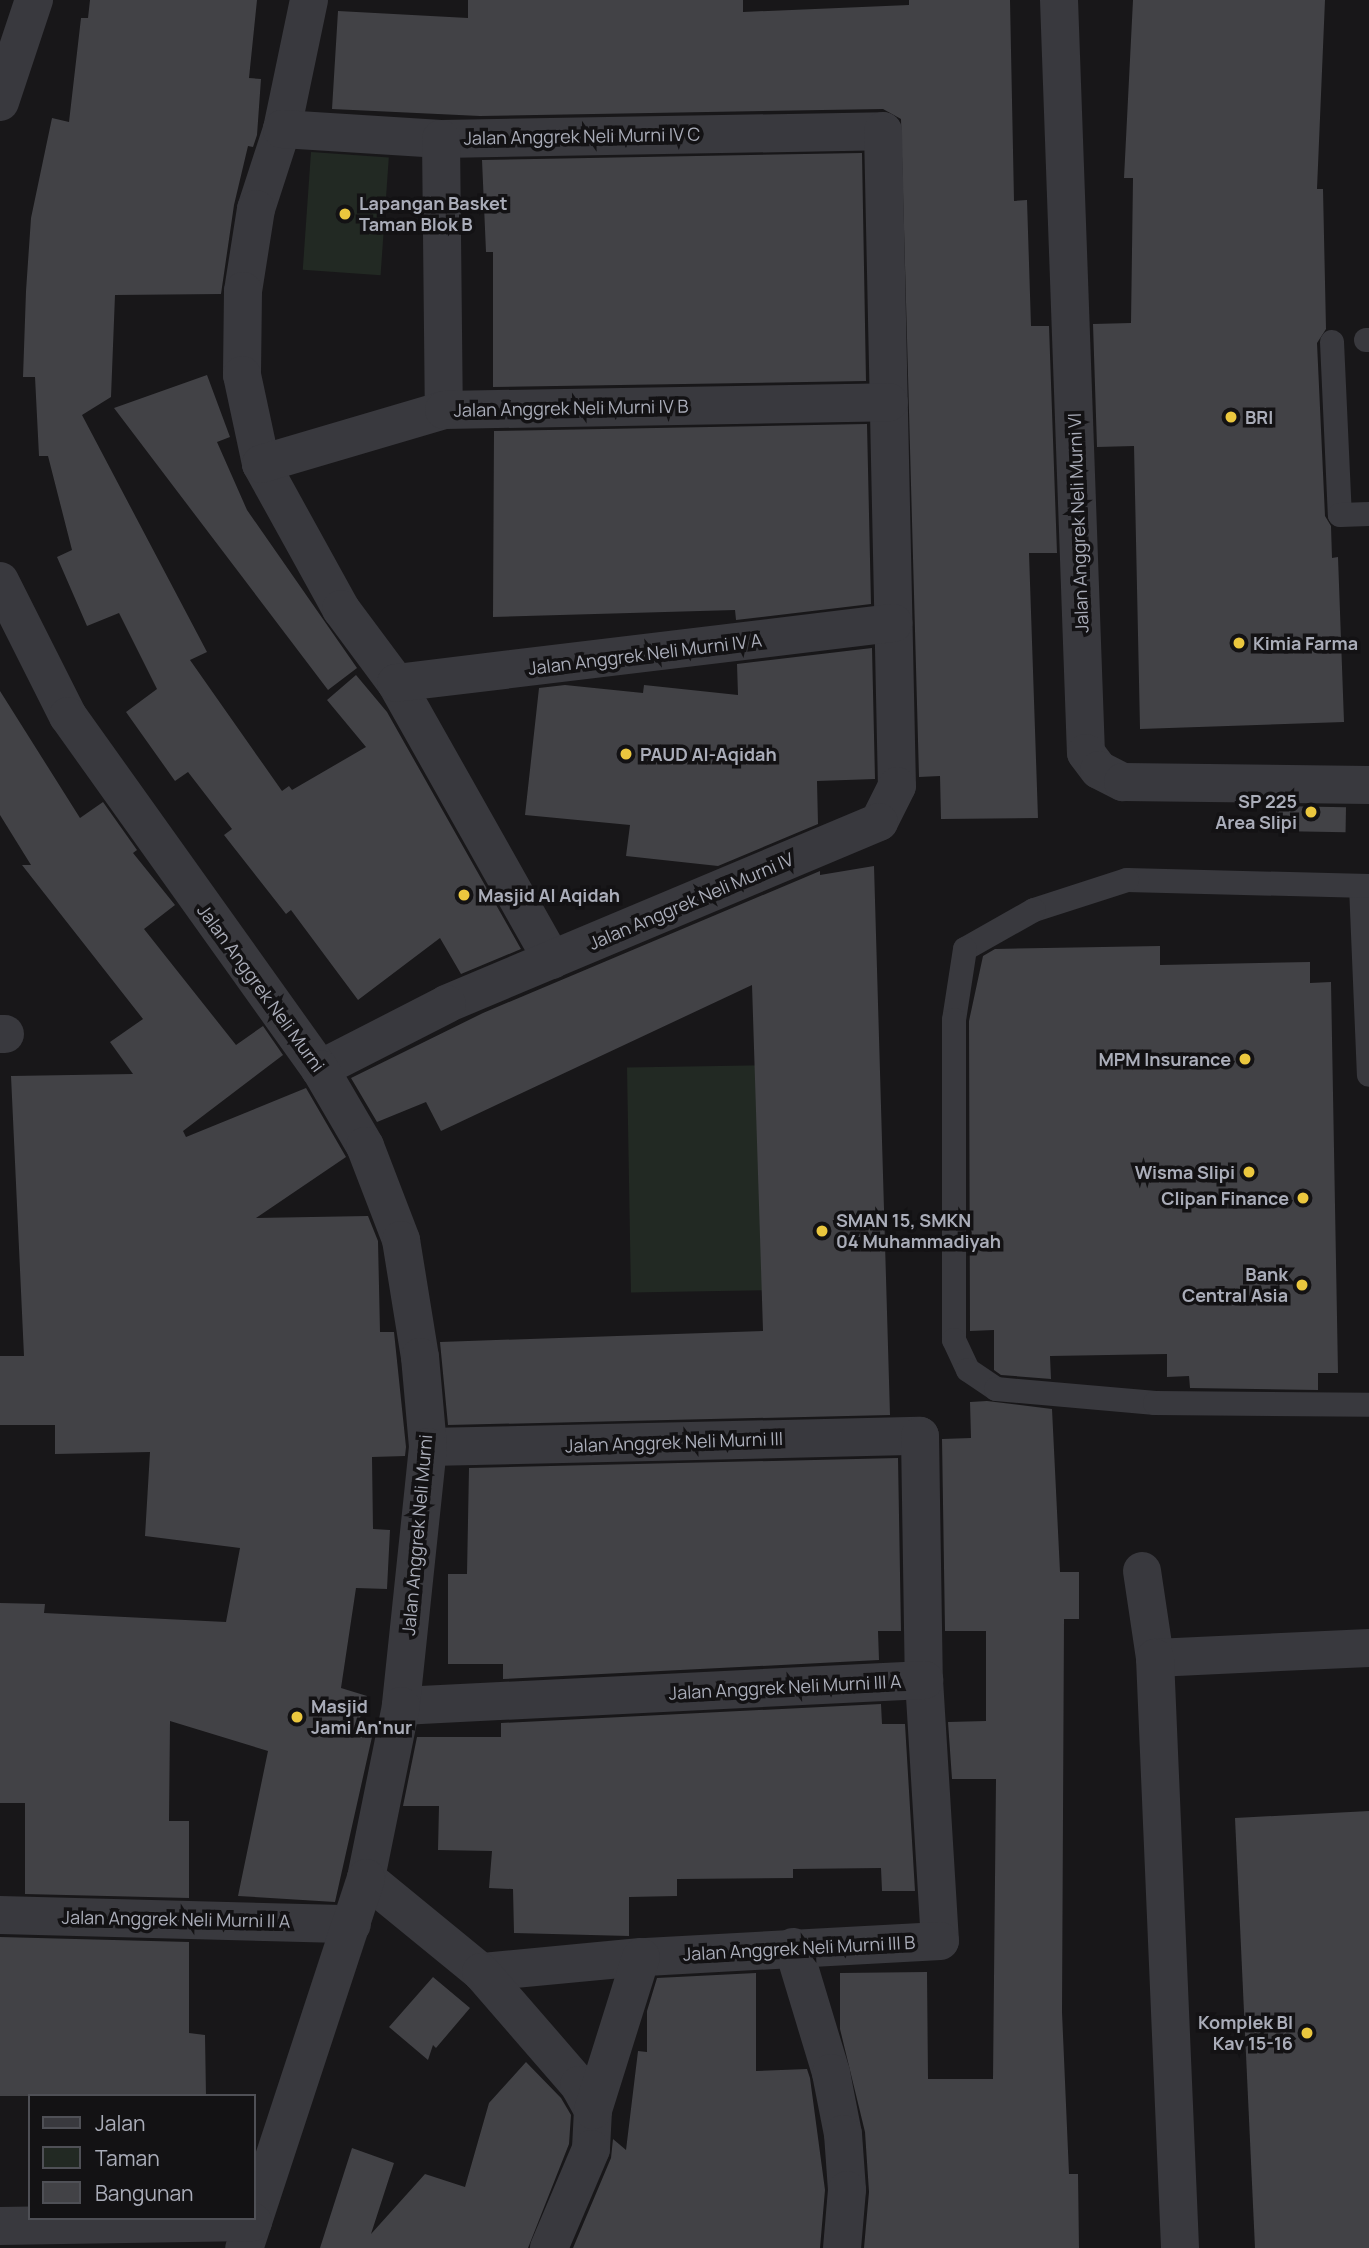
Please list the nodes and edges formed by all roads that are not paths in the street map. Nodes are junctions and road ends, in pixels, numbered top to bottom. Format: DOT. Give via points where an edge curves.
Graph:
graph roads {
  1 [pos="34,0"];
  2 [pos="309,0"];
  3 [pos="1059,0"];
  4 [pos="0,102"];
  5 [pos="282,129"];
  6 [pos="883,131"];
  7 [pos="441,139"];
  8 [pos="1332,342"];
  9 [pos="890,402"];
  10 [pos="444,410"];
  11 [pos="261,464"];
  12 [pos="1369,514"];
  13 [pos="0,581"];
  14 [pos="893,623"];
  15 [pos="397,683"];
  16 [pos="1369,785"];
  17 [pos="1365,886"];
  18 [pos="551,960"];
  19 [pos="320,1069"];
  20 [pos="1369,1075"];
  21 [pos="1369,1405"];
  22 [pos="920,1436"];
  23 [pos="428,1447"];
  24 [pos="1142,1571"];
  25 [pos="1369,1648"];
  26 [pos="1155,1658"];
  27 [pos="924,1680"];
  28 [pos="401,1706"];
  29 [pos="366,1878"];
  30 [pos="0,1915"];
  31 [pos="352,1924"];
  32 [pos="793,1947"];
  33 [pos="641,1957"];
  34 [pos="481,1972"];
  35 [pos="593,2110"];
  36 [pos="256,2211"];
  37 [pos="0,2226"];
  38 [pos="248,2235"];
  39 [pos="549,2248"];
  40 [pos="842,2248"];
  41 [pos="1180,2248"];
  1 -- 4 [label="street"];
  2 -- 5 [label="street"];
  3 -- 16 [label="street, Jalan Anggrek Neli Murni VI" via="1086,752 1099,770 1123,782"];
  5 -- 7 [label="street, Jalan Anggrek Neli Murni IV C"];
  5 -- 11 [label="street" via="256,209 243,291 242,375"];
  6 -- 7 [label="street, Jalan Anggrek Neli Murni IV C"];
  6 -- 9 [label="street, Jalan Anggrek Neli Murni IV"];
  7 -- 10 [label="street"];
  8 -- 12 [label="lane" via="1340,515"];
  9 -- 10 [label="street, Jalan Anggrek Neli Murni IV B"];
  9 -- 14 [label="street, Jalan Anggrek Neli Murni IV"];
  10 -- 11 [label="street, Jalan Anggrek Neli Murni IV B"];
  11 -- 15 [label="street" via="341,609"];
  13 -- 19 [label="street, Jalan Anggrek Neli Murni" via="68,716"];
  14 -- 15 [label="street, Jalan Anggrek Neli Murni IV A"];
  14 -- 18 [label="street, Jalan Anggrek Neli Murni IV" via="897,786 879,821"];
  15 -- 18 [label="street"];
  17 -- 20 [label="lane"];
  17 -- 21 [label="lane" via="1127,880 1034,910 965,948 954,1020 954,1340 968,1370 996,1388 1155,1403"];
  18 -- 19 [label="street, Jalan Anggrek Neli Murni IV" via="447,1004"];
  19 -- 23 [label="street, Jalan Anggrek Neli Murni" via="365,1146 401,1240 421,1357"];
  22 -- 23 [label="street, Jalan Anggrek Neli Murni III"];
  22 -- 27 [label="street, Jalan Anggrek Neli Murni III A"];
  23 -- 28 [label="street, Jalan Anggrek Neli Murni"];
  24 -- 26 [label="street"];
  25 -- 26 [label="street"];
  26 -- 41 [label="street"];
  27 -- 28 [label="street, Jalan Anggrek Neli Murni III A"];
  27 -- 32 [label="street, Jalan Anggrek Neli Murni III B" via="940,1941"];
  28 -- 29 [label="street, Jalan Anggrek Neli Murni"];
  29 -- 31 [label="street, Jalan Anggrek Neli Murni"];
  29 -- 34 [label="street"];
  30 -- 31 [label="street, Jalan Anggrek Neli Murni II A"];
  31 -- 36 [label="street, Jalan Anggrek Neli Murni"];
  32 -- 33 [label="street, Jalan Anggrek Neli Murni III B"];
  32 -- 40 [label="street" via="831,2073 843,2134 847,2190"];
  33 -- 34 [label="street, Jalan Anggrek Neli Murni III B"];
  33 -- 35 [label="street"];
  34 -- 35 [label="street" via="579,2085"];
  35 -- 39 [label="street" via="591,2149"];
  37 -- 38 [label="street"];
}
